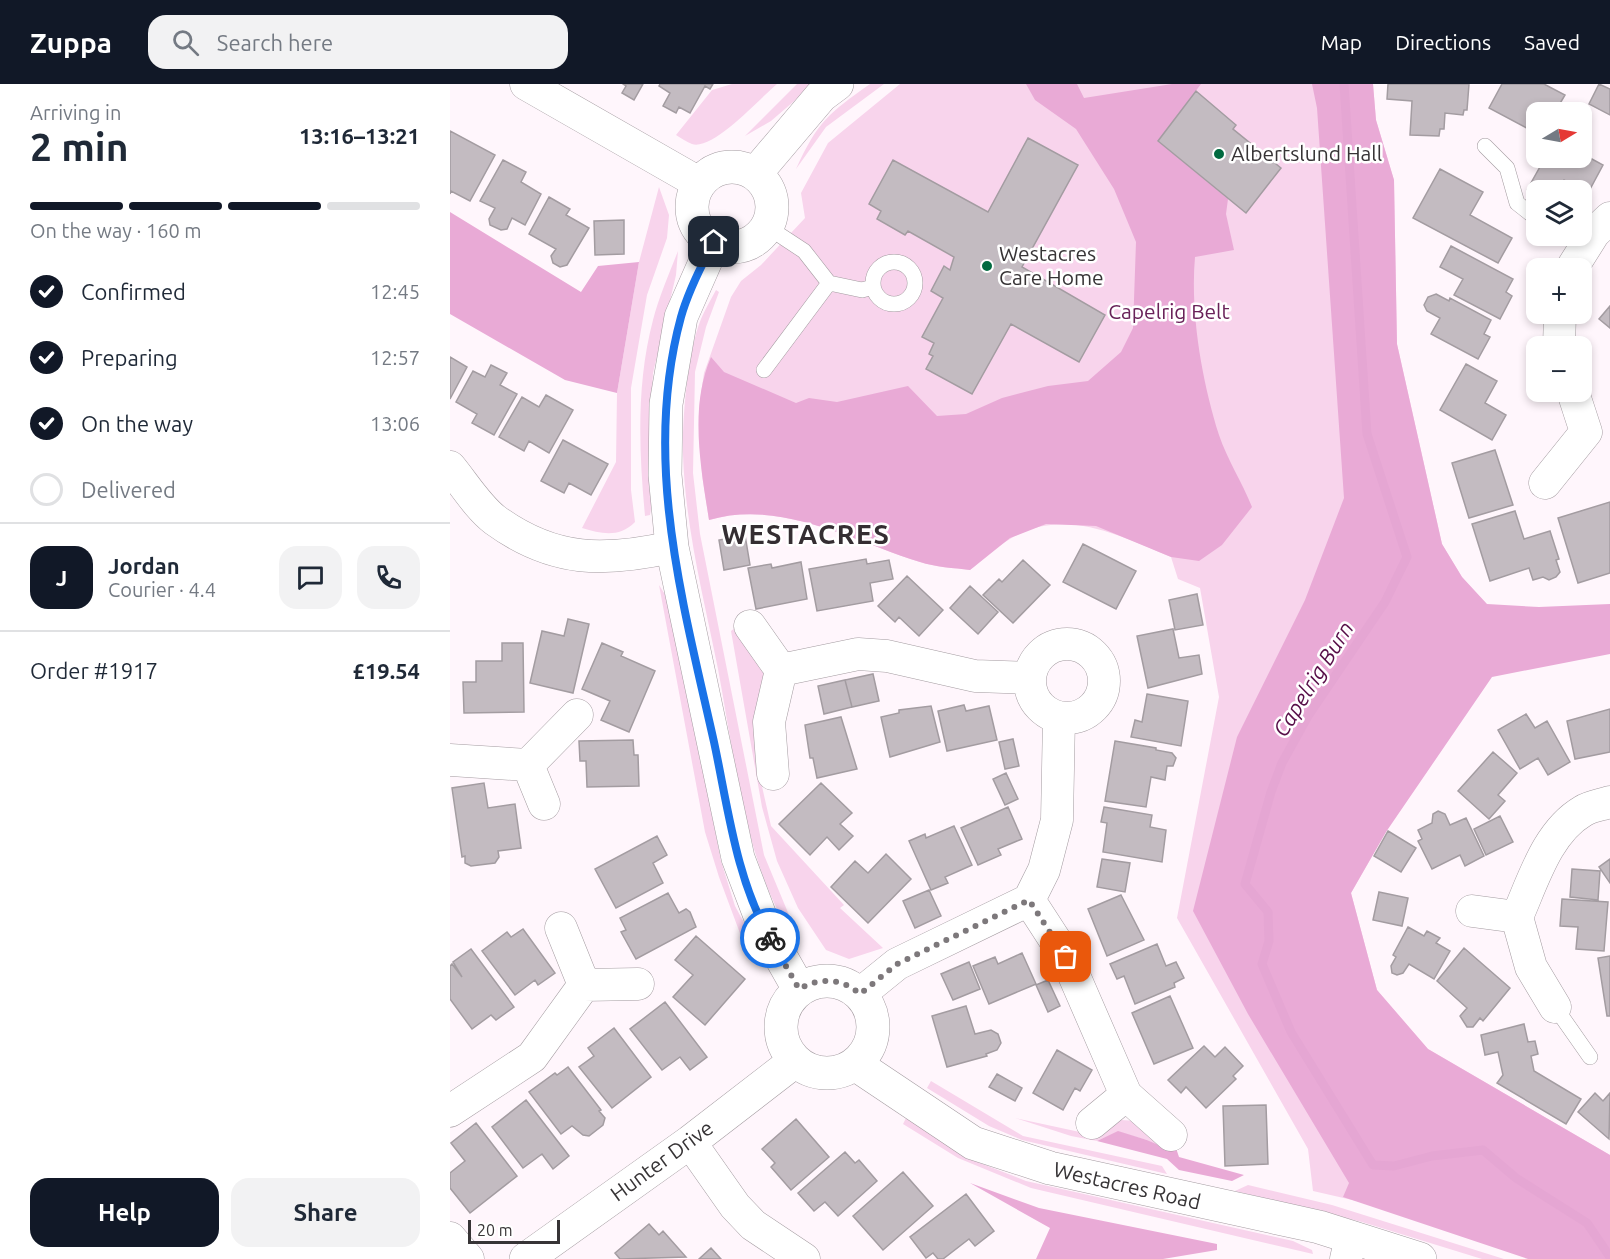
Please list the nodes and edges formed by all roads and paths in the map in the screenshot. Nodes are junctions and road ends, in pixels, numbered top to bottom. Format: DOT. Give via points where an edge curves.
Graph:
graph roads {
  1 [pos="526,84"];
  2 [pos="837,84"];
  3 [pos="1485,146"];
  4 [pos="755,174"];
  5 [pos="699,183"];
  6 [pos="1526,213"];
  7 [pos="1610,218"];
  8 [pos="766,226"];
  9 [pos="714,242"];
  10 [pos="1576,249"];
  11 [pos="829,283"];
  12 [pos="873,287"];
  13 [pos="764,370"];
  14 [pos="1579,402"];
  15 [pos="1598,433"];
  16 [pos="450,467"];
  17 [pos="1545,483"];
  18 [pos="672,547"];
  19 [pos="750,626"];
  20 [pos="781,670"];
  21 [pos="1030,678"];
  22 [pos="577,715"];
  23 [pos="1059,718"];
  24 [pos="450,760"];
  25 [pos="528,765"];
  26 [pos="773,774"];
  27 [pos="1610,802"];
  28 [pos="544,804"];
  29 [pos="1029,900"];
  30 [pos="1472,911"];
  31 [pos="1516,917"];
  32 [pos="561,928"];
  33 [pos="638,984"];
  34 [pos="584,985"];
  35 [pos="799,989"];
  36 [pos="860,994"];
  37 [pos="1555,1007"];
  38 [pos="1590,1057"];
  39 [pos="795,1060"];
  40 [pos="855,1064"];
  41 [pos="1126,1095"];
  42 [pos="450,1111"];
  43 [pos="1092,1123"];
  44 [pos="1171,1135"];
  45 [pos="690,1142"];
  46 [pos="450,1238"];
  47 [pos="1348,1248"];
  48 [pos="468,1259"];
  49 [pos="526,1259"];
  50 [pos="804,1259"];
  51 [pos="1420,1259"];
  1 -- 5 [label="street"];
  2 -- 4 [label="street" via="821,96"];
  3 -- 6 [label="lane" via="1507,168 1517,203"];
  4 -- 5 [label="street" via="731,166 708,174"];
  4 -- 8 [label="street" via="763,182 771,204"];
  5 -- 9 [label="street" via="692,209 698,228"];
  7 -- 10 [label="street"];
  8 -- 9 [label="street" via="749,243 737,246"];
  8 -- 11 [label="lane" via="804,251"];
  9 -- 18 [label="street" via="681,317 666,404 665,475"];
  11 -- 12 [label="lane" via="862,290"];
  11 -- 13 [label="lane"];
  14 -- 15 [label="street"];
  15 -- 17 [label="street"];
  16 -- 18 [label="street" via="494,519 545,548 598,558"];
  18 -- 35 [label="street" via="738,858 765,929"];
  19 -- 20 [label="street"];
  20 -- 21 [label="street" via="858,654 887,656 975,676"];
  20 -- 26 [label="street" via="769,722"];
  21 -- 23 [label="street" via="1034,699"];
  21 -- 23 [label="street" via="1039,657 1057,645 1079,646 1098,660 1105,685 1094,708 1078,717"];
  22 -- 25 [label="street"];
  23 -- 29 [label="street" via="1057,820 1044,870"];
  24 -- 25 [label="street"];
  25 -- 28 [label="street"];
  27 -- 31 [label="street" via="1585,809 1567,823 1545,854"];
  29 -- 36 [label="street" via="897,964"];
  29 -- 41 [label="street" via="1066,957"];
  30 -- 31 [label="street"];
  31 -- 37 [label="street" via="1531,967"];
  32 -- 34 [label="street"];
  33 -- 34 [label="street"];
  34 -- 42 [label="street" via="532,1057"];
  35 -- 36 [label="street" via="832,980"];
  35 -- 39 [label="street" via="781,1020 784,1042"];
  36 -- 40 [label="street" via="868,1005 873,1033 870,1045"];
  37 -- 38 [label="lane"];
  39 -- 40 [label="street" via="808,1070 824,1073 840,1072"];
  39 -- 45 [label="street, Hunter Drive"];
  40 -- 47 [label="street, Westacres Road" via="973,1143 1061,1171"];
  41 -- 43 [label="street"];
  41 -- 44 [label="street"];
  45 -- 49 [label="street, Hunter Drive"];
  45 -- 50 [label="street" via="753,1225"];
  46 -- 48 [label="street"];
  47 -- 51 [label="street, Westacres Road"];
}
